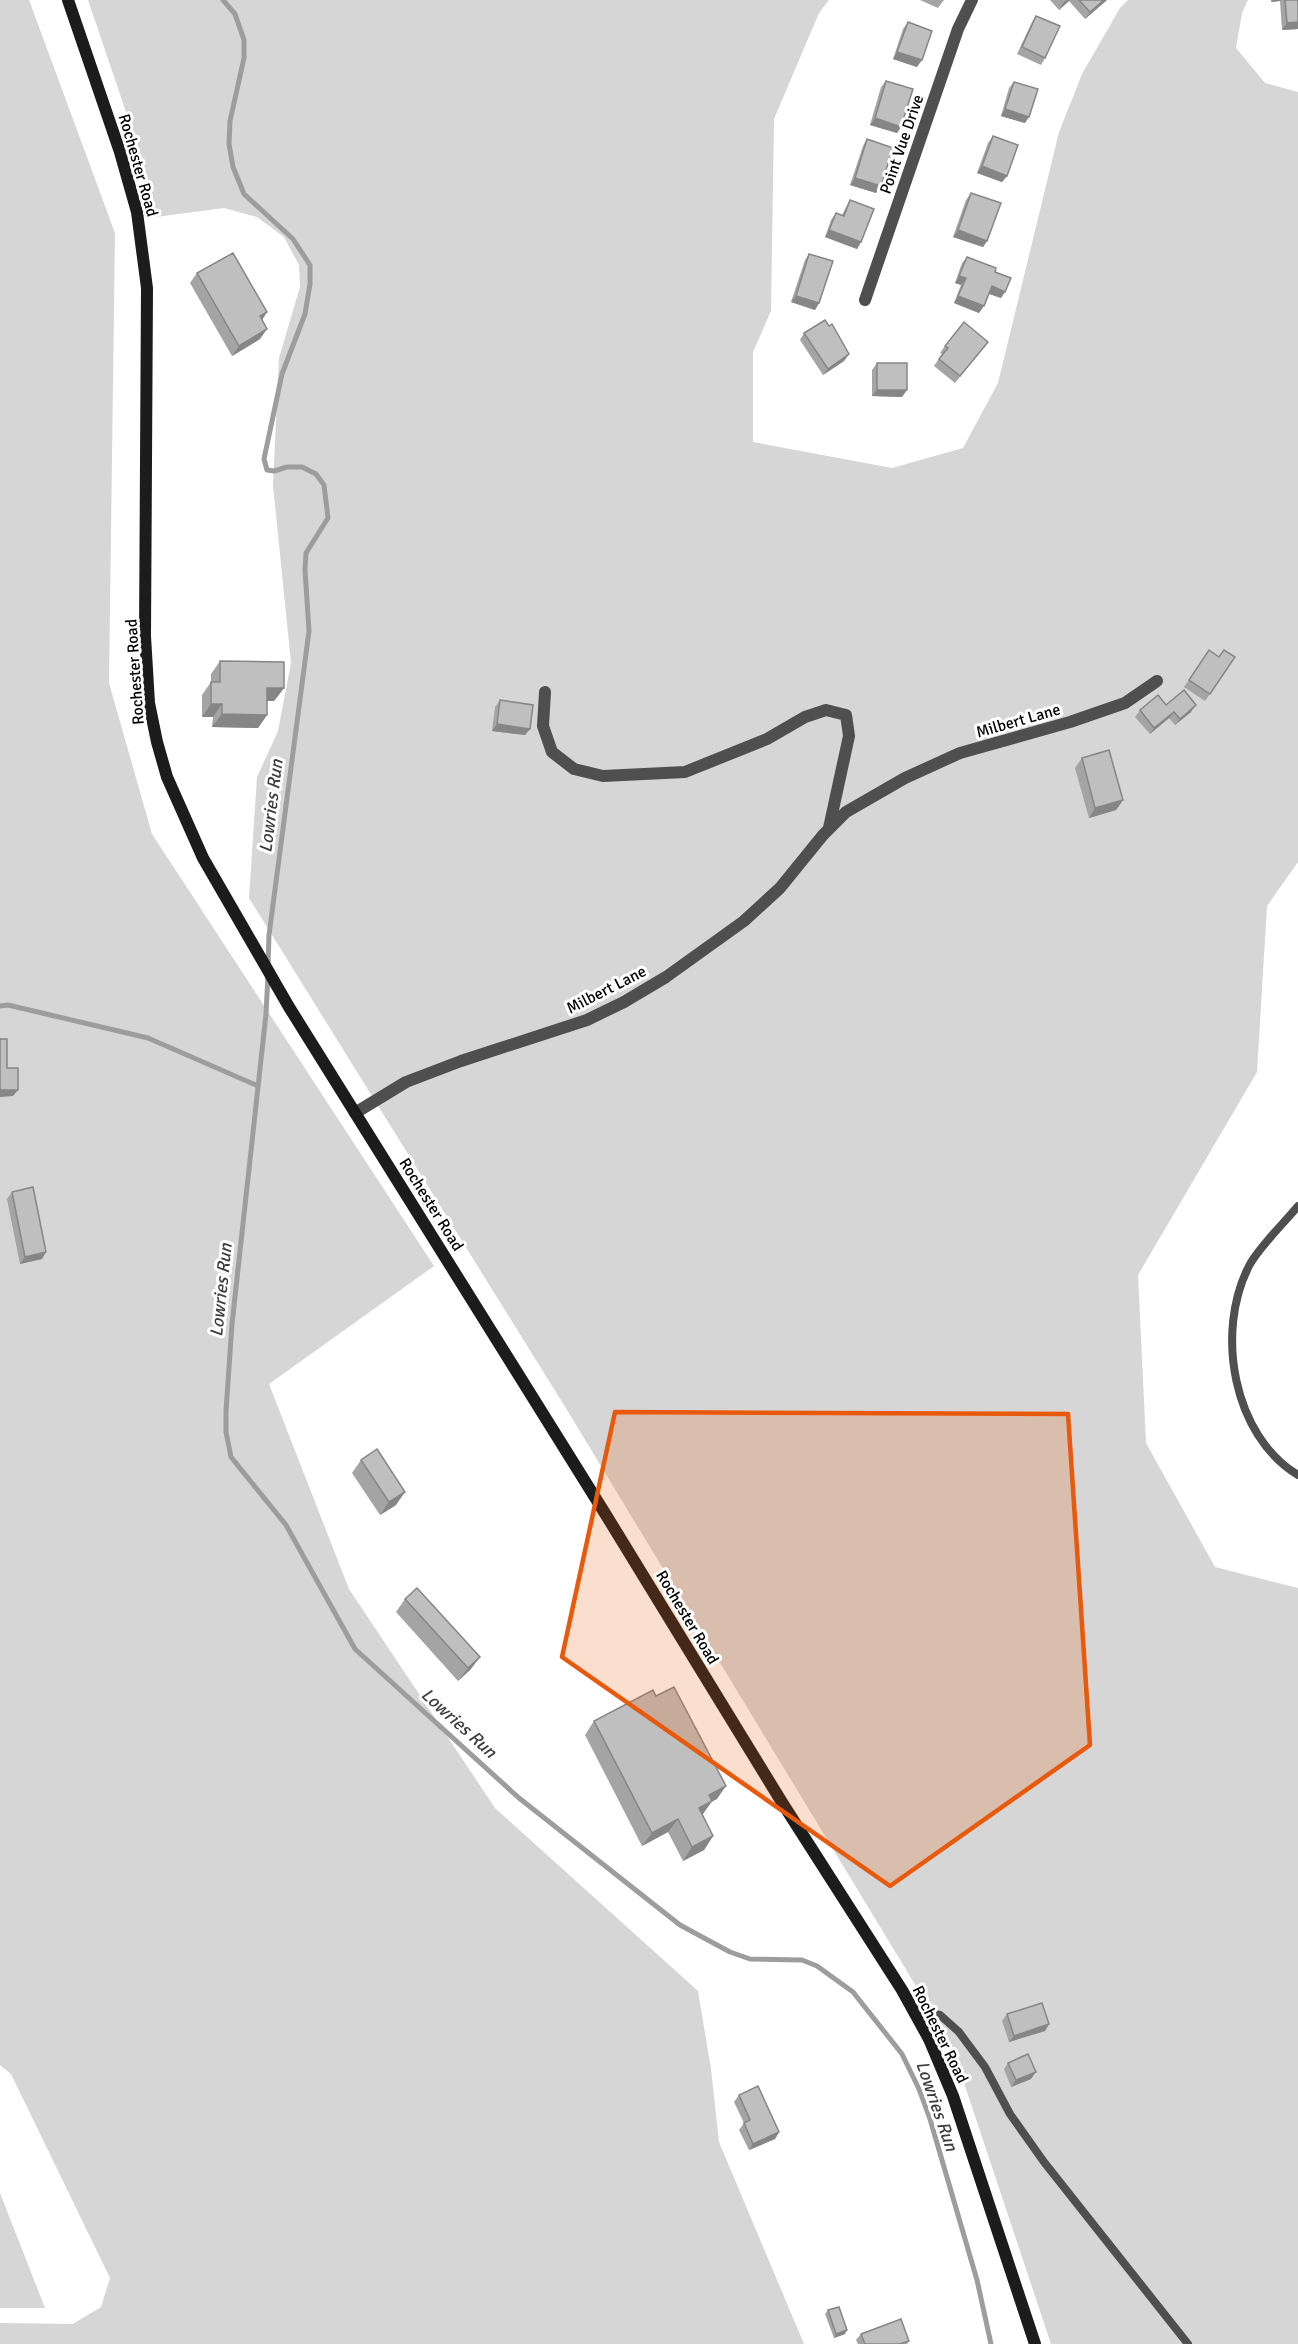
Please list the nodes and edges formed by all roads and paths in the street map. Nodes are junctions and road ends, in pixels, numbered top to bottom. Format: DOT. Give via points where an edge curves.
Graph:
graph roads {
  1 [pos="68,0"];
  2 [pos="972,0"];
  3 [pos="866,300"];
  4 [pos="1157,681"];
  5 [pos="545,692"];
  6 [pos="829,829"];
  7 [pos="356,1113"];
  8 [pos="1298,1206"];
  9 [pos="1298,1475"];
  10 [pos="912,2009"];
  11 [pos="1035,2344"];
  12 [pos="1188,2344"];
  1 -- 7 [label="street, Rochester Road" via="137,212 147,288 145,636 149,703 157,742 167,777 203,858"];
  2 -- 3 [label="street, Point Vue Drive" via="948,57"];
  4 -- 6 [label="street, Milbert Lane" via="1125,703 960,753 905,778 846,812"];
  5 -- 6 [label="street, Milbert Lane" via="543,726 552,752 574,769 603,776 685,771 767,739 805,717 826,710 846,715 849,736"];
  6 -- 7 [label="street, Milbert Lane" via="780,888 744,921 658,982 587,1020 406,1082"];
  7 -- 10 [label="street, Rochester Road"];
  8 -- 9 [label="lane" via="1250,1265 1239,1292 1231,1331 1238,1393 1256,1431 1282,1465"];
  10 -- 11 [label="street, Rochester Road" via="953,2096"];
  10 -- 12 [label="lane" via="940,2015 959,2032 1044,2162"];
}
